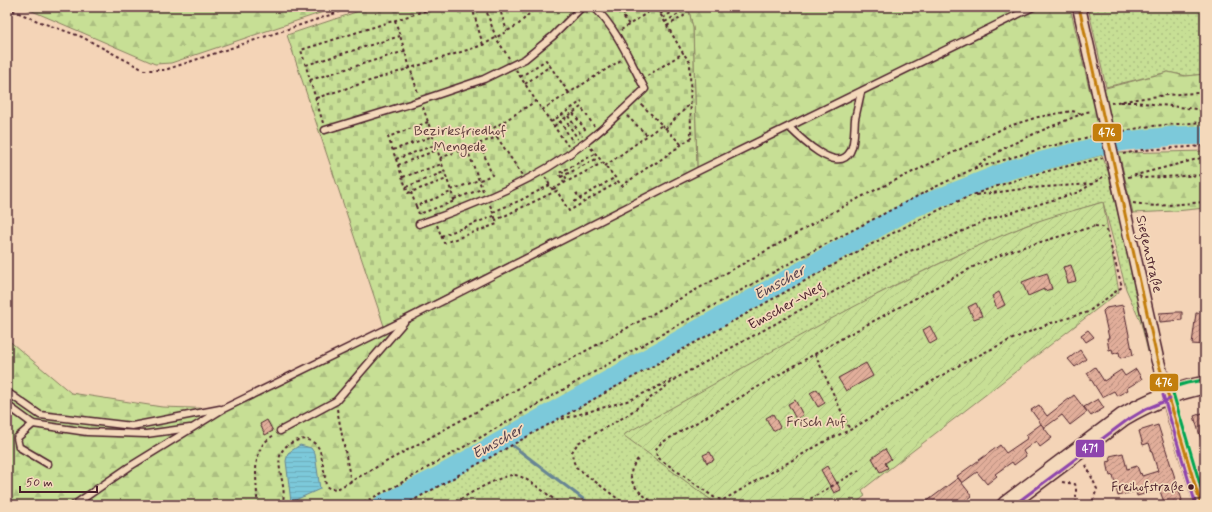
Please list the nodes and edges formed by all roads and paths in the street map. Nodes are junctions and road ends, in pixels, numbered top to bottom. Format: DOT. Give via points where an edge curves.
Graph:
graph roads {
  1 [pos="354,7"];
  2 [pos="437,7"];
  3 [pos="472,7"];
  4 [pos="485,7"];
  5 [pos="499,7"];
  6 [pos="536,7"];
  7 [pos="582,7"];
  8 [pos="594,7"];
  9 [pos="623,7"];
  10 [pos="636,7"];
  11 [pos="650,7"];
  12 [pos="662,7"];
  13 [pos="671,7"];
  14 [pos="681,7"];
  15 [pos="1033,7"];
  16 [pos="1079,7"];
  17 [pos="7,8"];
  18 [pos="618,8"];
  19 [pos="652,10"];
  20 [pos="658,10"];
  21 [pos="681,12"];
  22 [pos="660,14"];
  23 [pos="623,15"];
  24 [pos="663,18"];
  25 [pos="395,20"];
  26 [pos="665,22"];
  27 [pos="629,25"];
  28 [pos="667,26"];
  29 [pos="507,31"];
  30 [pos="615,34"];
  31 [pos="400,36"];
  32 [pos="496,38"];
  33 [pos="483,45"];
  34 [pos="405,51"];
  35 [pos="683,53"];
  36 [pos="627,56"];
  37 [pos="306,65"];
  38 [pos="513,65"];
  39 [pos="550,66"];
  40 [pos="410,69"];
  41 [pos="520,77"];
  42 [pos="310,80"];
  43 [pos="640,81"];
  44 [pos="524,84"];
  45 [pos="861,92"];
  46 [pos="569,93"];
  47 [pos="1205,93"];
  48 [pos="316,98"];
  49 [pos="635,98"];
  50 [pos="421,100"];
  51 [pos="582,101"];
  52 [pos="536,102"];
  53 [pos="1116,102"];
  54 [pos="690,104"];
  55 [pos="542,110"];
  56 [pos="1205,110"];
  57 [pos="622,111"];
  58 [pos="1102,111"];
  59 [pos="573,113"];
  60 [pos="1083,114"];
  61 [pos="568,116"];
  62 [pos="564,118"];
  63 [pos="560,121"];
  64 [pos="428,122"];
  65 [pos="551,122"];
  66 [pos="1205,122"];
  67 [pos="662,125"];
  68 [pos="553,126"];
  69 [pos="789,127"];
  70 [pos="665,129"];
  71 [pos="325,130"];
  72 [pos="598,132"];
  73 [pos="1111,133"];
  74 [pos="1104,134"];
  75 [pos="432,136"];
  76 [pos="647,136"];
  77 [pos="497,137"];
  78 [pos="480,144"];
  79 [pos="435,145"];
  80 [pos="581,145"];
  81 [pos="682,145"];
  82 [pos="1205,146"];
  83 [pos="467,149"];
  84 [pos="393,150"];
  85 [pos="437,150"];
  86 [pos="595,154"];
  87 [pos="1120,155"];
  88 [pos="1205,157"];
  89 [pos="440,158"];
  90 [pos="598,158"];
  91 [pos="1105,158"];
  92 [pos="396,159"];
  93 [pos="602,163"];
  94 [pos="442,164"];
  95 [pos="398,165"];
  96 [pos="605,166"];
  97 [pos="971,170"];
  98 [pos="542,171"];
  99 [pos="562,171"];
  100 [pos="444,172"];
  101 [pos="565,175"];
  102 [pos="1116,175"];
  103 [pos="1139,175"];
  104 [pos="1205,175"];
  105 [pos="402,177"];
  106 [pos="561,177"];
  107 [pos="614,178"];
  108 [pos="447,179"];
  109 [pos="1099,179"];
  110 [pos="479,180"];
  111 [pos="526,181"];
  112 [pos="568,181"];
  113 [pos="618,182"];
  114 [pos="564,183"];
  115 [pos="1092,184"];
  116 [pos="550,185"];
  117 [pos="406,187"];
  118 [pos="482,189"];
  119 [pos="554,190"];
  120 [pos="451,191"];
  121 [pos="411,192"];
  122 [pos="576,193"];
  123 [pos="973,196"];
  124 [pos="486,198"];
  125 [pos="580,198"];
  126 [pos="454,199"];
  127 [pos="574,202"];
  128 [pos="1205,202"];
  129 [pos="583,203"];
  130 [pos="1122,204"];
  131 [pos="416,206"];
  132 [pos="458,209"];
  133 [pos="493,212"];
  134 [pos="419,214"];
  135 [pos="494,216"];
  136 [pos="434,218"];
  137 [pos="496,220"];
  138 [pos="419,224"];
  139 [pos="441,236"];
  140 [pos="407,320"];
  141 [pos="815,354"];
  142 [pos="680,376"];
  143 [pos="1205,385"];
  144 [pos="7,392"];
  145 [pos="1168,394"];
  146 [pos="336,401"];
  147 [pos="7,405"];
  148 [pos="223,409"];
  149 [pos="557,420"];
  150 [pos="33,424"];
  151 [pos="194,428"];
  152 [pos="850,430"];
  153 [pos="280,431"];
  154 [pos="638,459"];
  155 [pos="48,464"];
  156 [pos="1086,465"];
  157 [pos="859,470"];
  158 [pos="351,482"];
  159 [pos="1062,482"];
  160 [pos="1076,504"];
  161 [pos="74,505"];
  162 [pos="257,505"];
  163 [pos="282,505"];
  164 [pos="358,505"];
  165 [pos="406,505"];
  166 [pos="450,505"];
  167 [pos="520,505"];
  168 [pos="539,505"];
  169 [pos="561,505"];
  170 [pos="626,505"];
  171 [pos="656,505"];
  172 [pos="800,505"];
  173 [pos="1006,505"];
  174 [pos="1091,505"];
  175 [pos="1201,505"];
  1 -- 17 [label="path" via="165,70 144,70 82,37"];
  2 -- 25 [label="path"];
  3 -- 33 [label="path"];
  4 -- 32 [label="path"];
  5 -- 29 [label="path"];
  6 -- 29 [label="path" via="518,25"];
  7 -- 38 [label="lane" via="553,36 525,59"];
  8 -- 30 [label="lane"];
  9 -- 18 [label="path"];
  10 -- 23 [label="path"];
  11 -- 19 [label="path"];
  12 -- 20 [label="path"];
  13 -- 22 [label="path"];
  14 -- 21 [label="path" via="685,10"];
  14 -- 24 [label="path"];
  15 -- 45 [label="lane"];
  16 -- 58 [label="street, Siegenstraße"];
  18 -- 23 [label="path"];
  19 -- 20 [label="path" via="656,7"];
  19 -- 27 [label="path"];
  20 -- 22 [label="path"];
  21 -- 26 [label="path"];
  21 -- 28 [label="path" via="684,16"];
  22 -- 24 [label="path"];
  23 -- 27 [label="path"];
  24 -- 26 [label="path"];
  25 -- 31 [label="path"];
  25 -- 37 [label="path" via="301,50"];
  26 -- 28 [label="path"];
  27 -- 30 [label="path"];
  28 -- 35 [label="path"];
  29 -- 32 [label="path"];
  30 -- 36 [label="lane"];
  31 -- 34 [label="path"];
  31 -- 37 [label="path"];
  32 -- 33 [label="path"];
  32 -- 38 [label="path"];
  33 -- 40 [label="path"];
  34 -- 40 [label="path"];
  34 -- 42 [label="path"];
  35 -- 43 [label="path"];
  35 -- 54 [label="path" via="690,62"];
  36 -- 43 [label="lane"];
  36 -- 46 [label="path"];
  37 -- 42 [label="path"];
  38 -- 41 [label="path"];
  38 -- 50 [label="lane" via="484,79"];
  39 -- 41 [label="path" via="546,60"];
  39 -- 44 [label="path"];
  39 -- 46 [label="path"];
  40 -- 48 [label="path"];
  40 -- 50 [label="path"];
  41 -- 44 [label="path"];
  42 -- 48 [label="path"];
  43 -- 49 [label="lane" via="645,89"];
  44 -- 52 [label="path"];
  45 -- 69 [label="lane"];
  45 -- 69 [label="lane" via="853,142 846,156 837,160 827,158"];
  46 -- 55 [label="path"];
  47 -- 53 [label="path" via="1141,97"];
  48 -- 71 [label="path"];
  49 -- 57 [label="lane"];
  49 -- 67 [label="path"];
  50 -- 64 [label="path"];
  50 -- 71 [label="lane"];
  51 -- 65 [label="path"];
  52 -- 55 [label="path"];
  52 -- 77 [label="path" via="492,130"];
  53 -- 56 [label="path"];
  53 -- 58 [label="path"];
  54 -- 70 [label="path"];
  54 -- 81 [label="path" via="691,138"];
  55 -- 65 [label="path"];
  57 -- 72 [label="lane"];
  57 -- 76 [label="path"];
  58 -- 60 [label="path"];
  58 -- 102 [label="street, Siegenstraße, bridge"];
  59 -- 61 [label="path"];
  59 -- 72 [label="path" via="581,107"];
  59 -- 80 [label="path"];
  60 -- 97 [label="path" via="1006,147"];
  60 -- 158 [label="path" via="1072,111 1006,127 863,196"];
  61 -- 62 [label="path"];
  61 -- 80 [label="path"];
  62 -- 63 [label="path"];
  62 -- 80 [label="path"];
  63 -- 68 [label="path"];
  63 -- 80 [label="path"];
  64 -- 75 [label="path"];
  64 -- 84 [label="path" via="388,137"];
  65 -- 68 [label="path"];
  66 -- 73 [label="path" via="1151,126"];
  67 -- 70 [label="path"];
  67 -- 76 [label="path"];
  68 -- 80 [label="path"];
  69 -- 140 [label="lane" via="568,236"];
  70 -- 81 [label="path"];
  72 -- 80 [label="lane"];
  74 -- 97 [label="path" via="1043,148"];
  75 -- 79 [label="path"];
  75 -- 84 [label="path"];
  76 -- 96 [label="path"];
  77 -- 78 [label="path"];
  77 -- 111 [label="path"];
  78 -- 83 [label="path"];
  78 -- 110 [label="path" via="492,175"];
  79 -- 85 [label="path"];
  79 -- 92 [label="path"];
  80 -- 86 [label="path"];
  80 -- 98 [label="lane"];
  81 -- 113 [label="path" via="622,186"];
  82 -- 87 [label="path" via="1142,150"];
  83 -- 89 [label="path"];
  83 -- 110 [label="path"];
  84 -- 92 [label="path"];
  85 -- 89 [label="path"];
  85 -- 95 [label="path"];
  86 -- 90 [label="path"];
  86 -- 99 [label="path"];
  88 -- 103 [label="path"];
  89 -- 94 [label="path"];
  90 -- 93 [label="path"];
  90 -- 101 [label="path"];
  91 -- 123 [label="path" via="1019,179"];
  92 -- 95 [label="path"];
  93 -- 96 [label="path"];
  93 -- 112 [label="path"];
  94 -- 100 [label="path"];
  94 -- 105 [label="path"];
  95 -- 105 [label="path"];
  96 -- 107 [label="path"];
  97 -- 164 [label="path" via="801,257"];
  98 -- 111 [label="lane"];
  98 -- 116 [label="path"];
  99 -- 101 [label="path"];
  99 -- 106 [label="path" via="559,173"];
  100 -- 108 [label="path"];
  100 -- 117 [label="path"];
  101 -- 106 [label="path"];
  101 -- 112 [label="path"];
  102 -- 103 [label="path"];
  102 -- 130 [label="street, Siegenstraße"];
  103 -- 104 [label="path" via="1148,178"];
  105 -- 117 [label="path"];
  106 -- 114 [label="path"];
  107 -- 113 [label="path"];
  107 -- 125 [label="path"];
  108 -- 120 [label="path"];
  108 -- 121 [label="path"];
  109 -- 115 [label="path, Emscher-Weg"];
  110 -- 118 [label="path"];
  110 -- 120 [label="path"];
  111 -- 124 [label="lane"];
  112 -- 114 [label="path"];
  113 -- 129 [label="path"];
  114 -- 119 [label="path"];
  115 -- 123 [label="path" via="1030,188"];
  115 -- 142 [label="path, Emscher-Weg" via="1079,192 987,220 904,253"];
  116 -- 119 [label="path"];
  116 -- 133 [label="path"];
  117 -- 121 [label="path" via="408,193"];
  118 -- 124 [label="path"];
  118 -- 126 [label="path"];
  119 -- 129 [label="path" via="557,190 569,211"];
  119 -- 137 [label="path"];
  120 -- 126 [label="path"];
  120 -- 131 [label="path"];
  121 -- 131 [label="path"];
  122 -- 125 [label="path"];
  123 -- 149 [label="path" via="943,208 862,249"];
  124 -- 132 [label="lane"];
  124 -- 133 [label="path"];
  125 -- 127 [label="path"];
  125 -- 129 [label="path"];
  126 -- 132 [label="path"];
  128 -- 130 [label="path" via="1156,206"];
  130 -- 145 [label="street, Siegenstraße" via="1157,358"];
  131 -- 134 [label="path"];
  132 -- 136 [label="lane"];
  133 -- 135 [label="path"];
  135 -- 137 [label="path"];
  135 -- 139 [label="path"];
  136 -- 138 [label="lane"];
  136 -- 139 [label="path"];
  137 -- 139 [label="path" via="497,224 444,244"];
  140 -- 146 [label="lane"];
  140 -- 148 [label="lane"];
  141 -- 152 [label="path"];
  141 -- 152 [label="path" via="661,443 656,449 658,457 715,498 723,500 829,439"];
  141 -- 152 [label="path" via="942,283 1010,251 1095,226 1103,227 1107,232 1122,287 1088,312 1048,324 963,363"];
  142 -- 149 [label="path" via="630,400"];
  142 -- 170 [label="path, Emscher-Weg" via="626,416 578,443 572,452 576,467"];
  143 -- 145 [label="main road"];
  144 -- 148 [label="lane" via="40,415 132,426"];
  145 -- 173 [label="main road" via="1123,418"];
  145 -- 175 [label="street, Siegenstraße"];
  146 -- 153 [label="lane"];
  146 -- 158 [label="path"];
  147 -- 150 [label="lane"];
  148 -- 151 [label="lane"];
  149 -- 165 [label="path"];
  150 -- 151 [label="lane" via="87,432 146,434"];
  150 -- 155 [label="lane" via="17,438 19,446"];
  151 -- 161 [label="lane"];
  153 -- 162 [label="path" via="265,442 260,450 256,467"];
  154 -- 171 [label="path" via="633,465 632,483"];
  156 -- 174 [label="path" via="1097,489"];
  157 -- 172 [label="path"];
  158 -- 163 [label="path" via="339,488 330,489 326,486 319,447 306,439 297,440 281,450 278,462 284,486"];
  159 -- 160 [label="path" via="1075,484"];
  166 -- 169 [label="path" via="504,477 516,475"];
  167 -- 168 [label="path" via="524,501"];
}
